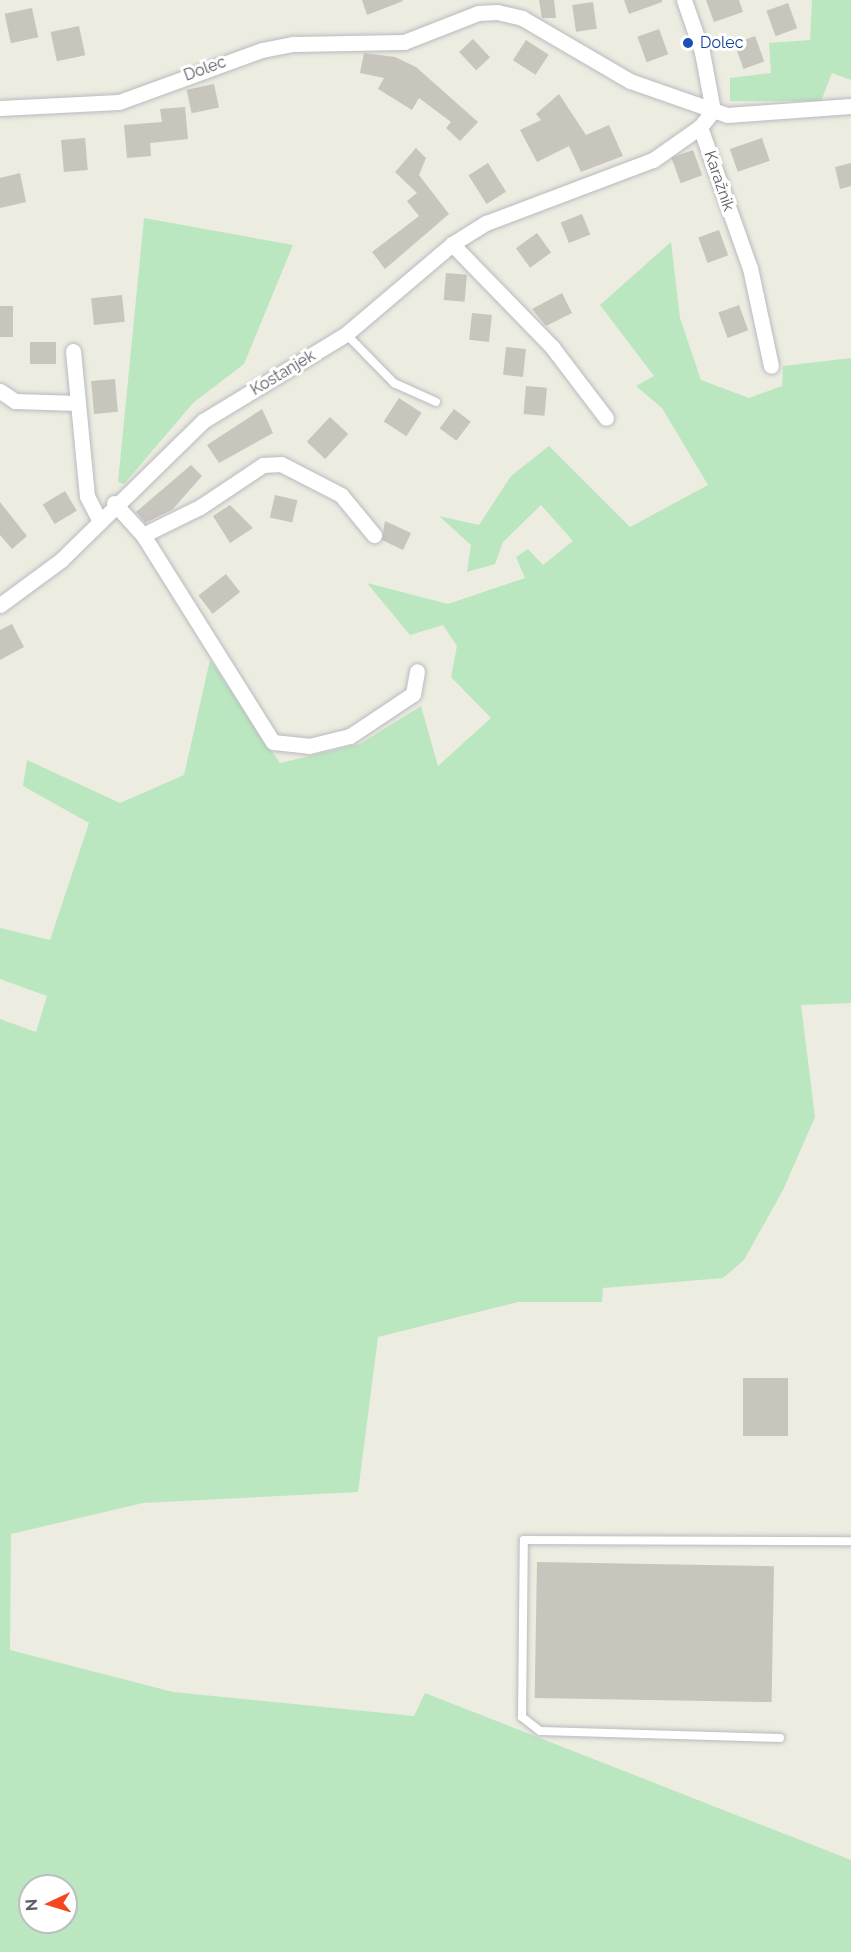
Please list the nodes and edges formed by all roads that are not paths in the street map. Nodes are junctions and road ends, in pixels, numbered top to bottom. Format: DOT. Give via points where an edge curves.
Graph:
graph roads {
  1 [pos="684,0"];
  2 [pos="851,106"];
  3 [pos="0,108"];
  4 [pos="713,111"];
  5 [pos="700,127"];
  6 [pos="452,243"];
  7 [pos="346,334"];
  8 [pos="73,351"];
  9 [pos="771,366"];
  10 [pos="0,391"];
  11 [pos="436,402"];
  12 [pos="78,403"];
  13 [pos="606,418"];
  14 [pos="114,503"];
  15 [pos="100,522"];
  16 [pos="143,535"];
  17 [pos="374,535"];
  18 [pos="0,605"];
  19 [pos="417,671"];
  20 [pos="851,1541"];
  21 [pos="780,1738"];
  1 -- 4 [label="street" via="702,52"];
  2 -- 4 [label="street, Dolec" via="740,116"];
  3 -- 4 [label="street, Dolec" via="119,102 262,51 294,44 404,42 478,13 497,12 522,18 630,81"];
  4 -- 5 [label="street"];
  5 -- 6 [label="street, Kostanjek" via="653,160 486,223"];
  5 -- 9 [label="street, Karažnik" via="750,268"];
  6 -- 7 [label="street, Kostanjek"];
  6 -- 13 [label="street" via="552,347"];
  7 -- 11 [label="lane" via="394,382"];
  7 -- 14 [label="street, Kostanjek" via="203,421"];
  8 -- 12 [label="street"];
  10 -- 12 [label="street" via="15,401"];
  12 -- 15 [label="street" via="87,496"];
  14 -- 15 [label="street, Kostanjek"];
  14 -- 16 [label="street"];
  15 -- 18 [label="street, Kostanjek"];
  16 -- 17 [label="street" via="200,507 263,465 281,464 341,495"];
  16 -- 19 [label="street" via="273,742 309,746 350,736 413,694"];
  20 -- 21 [label="lane" via="524,1540 522,1717 540,1731"];
}
